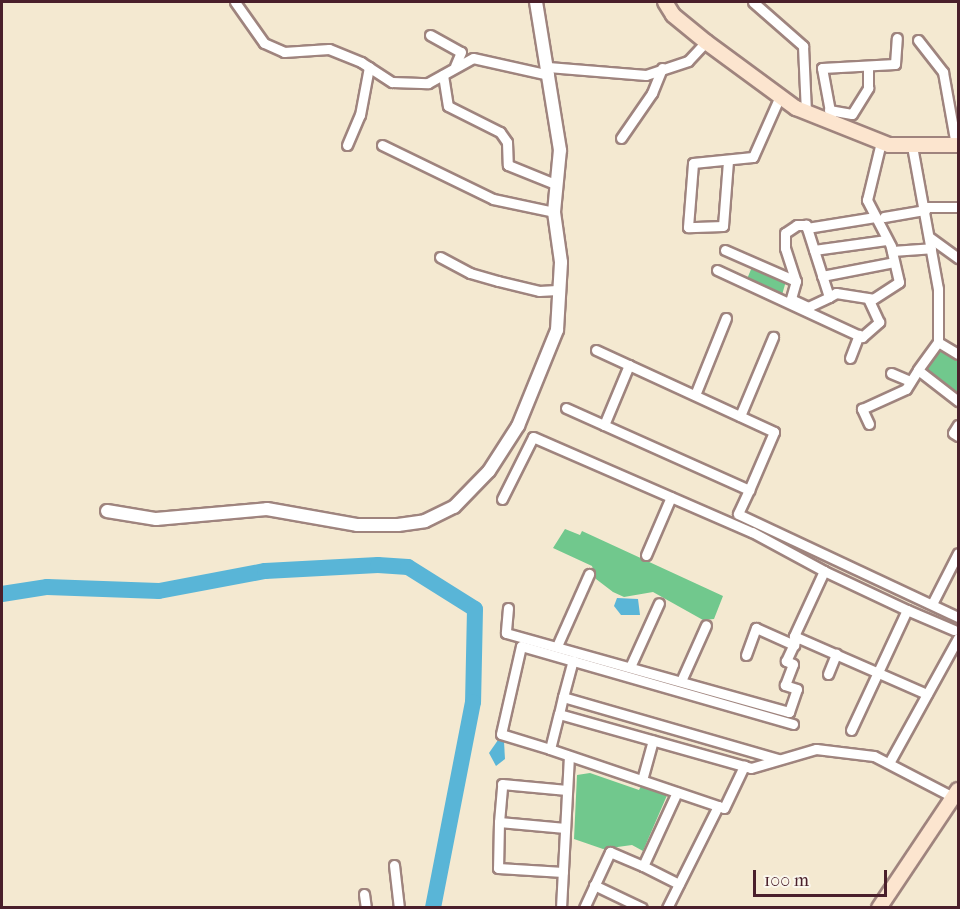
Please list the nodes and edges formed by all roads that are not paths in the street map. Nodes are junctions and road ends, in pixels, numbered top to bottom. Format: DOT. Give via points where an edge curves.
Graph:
graph roads {
  1 [pos="235,2"];
  2 [pos="536,2"];
  3 [pos="665,2"];
  4 [pos="758,3"];
  5 [pos="430,35"];
  6 [pos="897,38"];
  7 [pos="918,40"];
  8 [pos="706,42"];
  9 [pos="455,66"];
  10 [pos="868,66"];
  11 [pos="369,67"];
  12 [pos="662,68"];
  13 [pos="548,71"];
  14 [pos="443,75"];
  15 [pos="780,96"];
  16 [pos="806,111"];
  17 [pos="831,116"];
  18 [pos="621,138"];
  19 [pos="881,142"];
  20 [pos="347,145"];
  21 [pos="382,145"];
  22 [pos="957,145"];
  23 [pos="912,146"];
  24 [pos="728,161"];
  25 [pos="555,184"];
  26 [pos="958,207"];
  27 [pos="924,208"];
  28 [pos="554,212"];
  29 [pos="880,217"];
  30 [pos="807,228"];
  31 [pos="929,237"];
  32 [pos="886,240"];
  33 [pos="931,248"];
  34 [pos="725,250"];
  35 [pos="814,250"];
  36 [pos="892,251"];
  37 [pos="440,257"];
  38 [pos="958,258"];
  39 [pos="894,262"];
  40 [pos="717,270"];
  41 [pos="822,276"];
  42 [pos="796,281"];
  43 [pos="557,290"];
  44 [pos="829,297"];
  45 [pos="868,298"];
  46 [pos="726,318"];
  47 [pos="859,335"];
  48 [pos="774,337"];
  49 [pos="938,342"];
  50 [pos="596,350"];
  51 [pos="958,354"];
  52 [pos="850,358"];
  53 [pos="629,365"];
  54 [pos="918,370"];
  55 [pos="891,373"];
  56 [pos="910,381"];
  57 [pos="695,395"];
  58 [pos="958,401"];
  59 [pos="566,408"];
  60 [pos="740,416"];
  61 [pos="604,424"];
  62 [pos="869,424"];
  63 [pos="958,425"];
  64 [pos="958,436"];
  65 [pos="749,490"];
  66 [pos="671,497"];
  67 [pos="502,499"];
  68 [pos="107,511"];
  69 [pos="958,553"];
  70 [pos="646,555"];
  71 [pos="824,571"];
  72 [pos="589,574"];
  73 [pos="659,603"];
  74 [pos="932,604"];
  75 [pos="508,608"];
  76 [pos="907,610"];
  77 [pos="958,617"];
  78 [pos="706,625"];
  79 [pos="956,634"];
  80 [pos="795,641"];
  81 [pos="557,645"];
  82 [pos="746,654"];
  83 [pos="836,654"];
  84 [pos="573,660"];
  85 [pos="630,667"];
  86 [pos="878,672"];
  87 [pos="828,674"];
  88 [pos="681,681"];
  89 [pos="927,694"];
  90 [pos="563,697"];
  91 [pos="559,714"];
  92 [pos="793,724"];
  93 [pos="851,730"];
  94 [pos="653,740"];
  95 [pos="550,749"];
  96 [pos="569,756"];
  97 [pos="780,760"];
  98 [pos="890,763"];
  99 [pos="744,766"];
  100 [pos="642,780"];
  101 [pos="567,790"];
  102 [pos="677,792"];
  103 [pos="956,794"];
  104 [pos="718,806"];
  105 [pos="499,822"];
  106 [pos="565,828"];
  107 [pos="394,865"];
  108 [pos="643,866"];
  109 [pos="563,872"];
  110 [pos="679,884"];
  111 [pos="594,885"];
  112 [pos="364,894"];
  113 [pos="366,908"];
  114 [pos="399,908"];
  115 [pos="561,908"];
  116 [pos="584,908"];
  117 [pos="642,908"];
  118 [pos="667,908"];
  119 [pos="879,908"];
  1 -- 11 [label="street" via="264,43 284,52 330,49"];
  2 -- 13 [label="street"];
  3 -- 8 [label="main road" via="673,15"];
  4 -- 16 [label="street" via="803,46"];
  5 -- 9 [label="street" via="461,52"];
  6 -- 10 [label="street" via="895,64"];
  7 -- 22 [label="street" via="943,72"];
  8 -- 12 [label="street" via="688,61"];
  8 -- 15 [label="main road"];
  9 -- 13 [label="street" via="484,58"];
  9 -- 14 [label="street"];
  10 -- 17 [label="street" via="868,88 852,114"];
  10 -- 17 [label="street" via="822,68"];
  11 -- 14 [label="street" via="402,84 428,83"];
  11 -- 20 [label="street" via="360,115"];
  12 -- 13 [label="street" via="646,75"];
  12 -- 18 [label="street" via="651,93"];
  13 -- 25 [label="street" via="560,150"];
  14 -- 25 [label="street" via="448,106 500,132 507,142 508,165"];
  15 -- 16 [label="main road"];
  15 -- 24 [label="street" via="753,158"];
  16 -- 17 [label="main road"];
  17 -- 19 [label="main road"];
  19 -- 23 [label="main road"];
  19 -- 29 [label="street" via="867,200"];
  21 -- 28 [label="street" via="493,199"];
  22 -- 23 [label="main road"];
  23 -- 27 [label="street"];
  24 -- 24 [label="street" via="723,226 688,226 693,163"];
  25 -- 28 [label="street"];
  26 -- 27 [label="street"];
  27 -- 29 [label="street"];
  27 -- 31 [label="street"];
  28 -- 43 [label="street" via="561,262"];
  29 -- 30 [label="street"];
  29 -- 32 [label="street"];
  30 -- 35 [label="street"];
  30 -- 42 [label="street" via="797,225 785,233 785,248"];
  31 -- 33 [label="street"];
  31 -- 38 [label="street"];
  32 -- 35 [label="street"];
  32 -- 36 [label="street"];
  33 -- 36 [label="street"];
  33 -- 49 [label="street" via="938,289"];
  34 -- 42 [label="street"];
  35 -- 41 [label="street"];
  36 -- 39 [label="street"];
  37 -- 43 [label="street" via="470,273 498,281 539,291"];
  39 -- 41 [label="street"];
  39 -- 45 [label="street" via="899,282 873,300"];
  40 -- 47 [label="street"];
  41 -- 44 [label="street"];
  42 -- 44 [label="street" via="792,299 808,308"];
  43 -- 68 [label="street" via="557,330 518,426 472,490 454,507 425,521 357,525 267,509 156,519"];
  44 -- 45 [label="street" via="836,293"];
  45 -- 47 [label="street" via="879,322"];
  46 -- 57 [label="street"];
  47 -- 52 [label="street"];
  48 -- 60 [label="street"];
  49 -- 51 [label="street"];
  49 -- 54 [label="street"];
  50 -- 53 [label="street"];
  53 -- 57 [label="street"];
  53 -- 61 [label="street"];
  54 -- 56 [label="street"];
  54 -- 58 [label="street"];
  55 -- 56 [label="street"];
  56 -- 62 [label="street" via="906,389 862,409"];
  57 -- 60 [label="street"];
  59 -- 61 [label="street"];
  60 -- 65 [label="street" via="774,432"];
  61 -- 65 [label="street"];
  63 -- 64 [label="street" via="953,433"];
  65 -- 74 [label="street" via="738,514"];
  66 -- 67 [label="street" via="534,437"];
  66 -- 70 [label="street"];
  66 -- 71 [label="street" via="752,532"];
  69 -- 74 [label="street"];
  71 -- 76 [label="street"];
  71 -- 80 [label="street"];
  72 -- 81 [label="street"];
  73 -- 85 [label="street"];
  74 -- 77 [label="street"];
  75 -- 81 [label="street" via="506,633"];
  76 -- 79 [label="street"];
  76 -- 86 [label="street"];
  78 -- 88 [label="street"];
  79 -- 89 [label="street"];
  80 -- 82 [label="street" via="756,628"];
  80 -- 83 [label="street"];
  80 -- 88 [label="street" via="786,661 793,664 785,685 797,689 789,712"];
  81 -- 85 [label="street"];
  83 -- 86 [label="street"];
  83 -- 87 [label="street"];
  84 -- 90 [label="street"];
  84 -- 92 [label="street"];
  84 -- 95 [label="street" via="521,645 501,734"];
  85 -- 88 [label="street"];
  86 -- 89 [label="street"];
  86 -- 93 [label="street"];
  89 -- 98 [label="street"];
  90 -- 91 [label="street"];
  90 -- 97 [label="street"];
  91 -- 94 [label="street"];
  91 -- 95 [label="street"];
  94 -- 99 [label="street"];
  94 -- 100 [label="street"];
  95 -- 96 [label="street"];
  96 -- 100 [label="street"];
  96 -- 101 [label="street"];
  97 -- 98 [label="street" via="816,749 874,756"];
  97 -- 99 [label="street"];
  98 -- 103 [label="street"];
  99 -- 104 [label="street" via="724,808"];
  100 -- 102 [label="street"];
  101 -- 105 [label="street" via="502,784"];
  101 -- 106 [label="street"];
  102 -- 104 [label="street"];
  102 -- 108 [label="street"];
  103 -- 119 [label="main road"];
  104 -- 110 [label="street"];
  105 -- 106 [label="street"];
  105 -- 109 [label="street" via="498,868"];
  106 -- 109 [label="street"];
  107 -- 114 [label="street"];
  108 -- 110 [label="street"];
  108 -- 111 [label="street" via="610,852"];
  109 -- 115 [label="street"];
  110 -- 118 [label="street"];
  111 -- 116 [label="street"];
  111 -- 117 [label="street"];
  112 -- 113 [label="street"];
}
